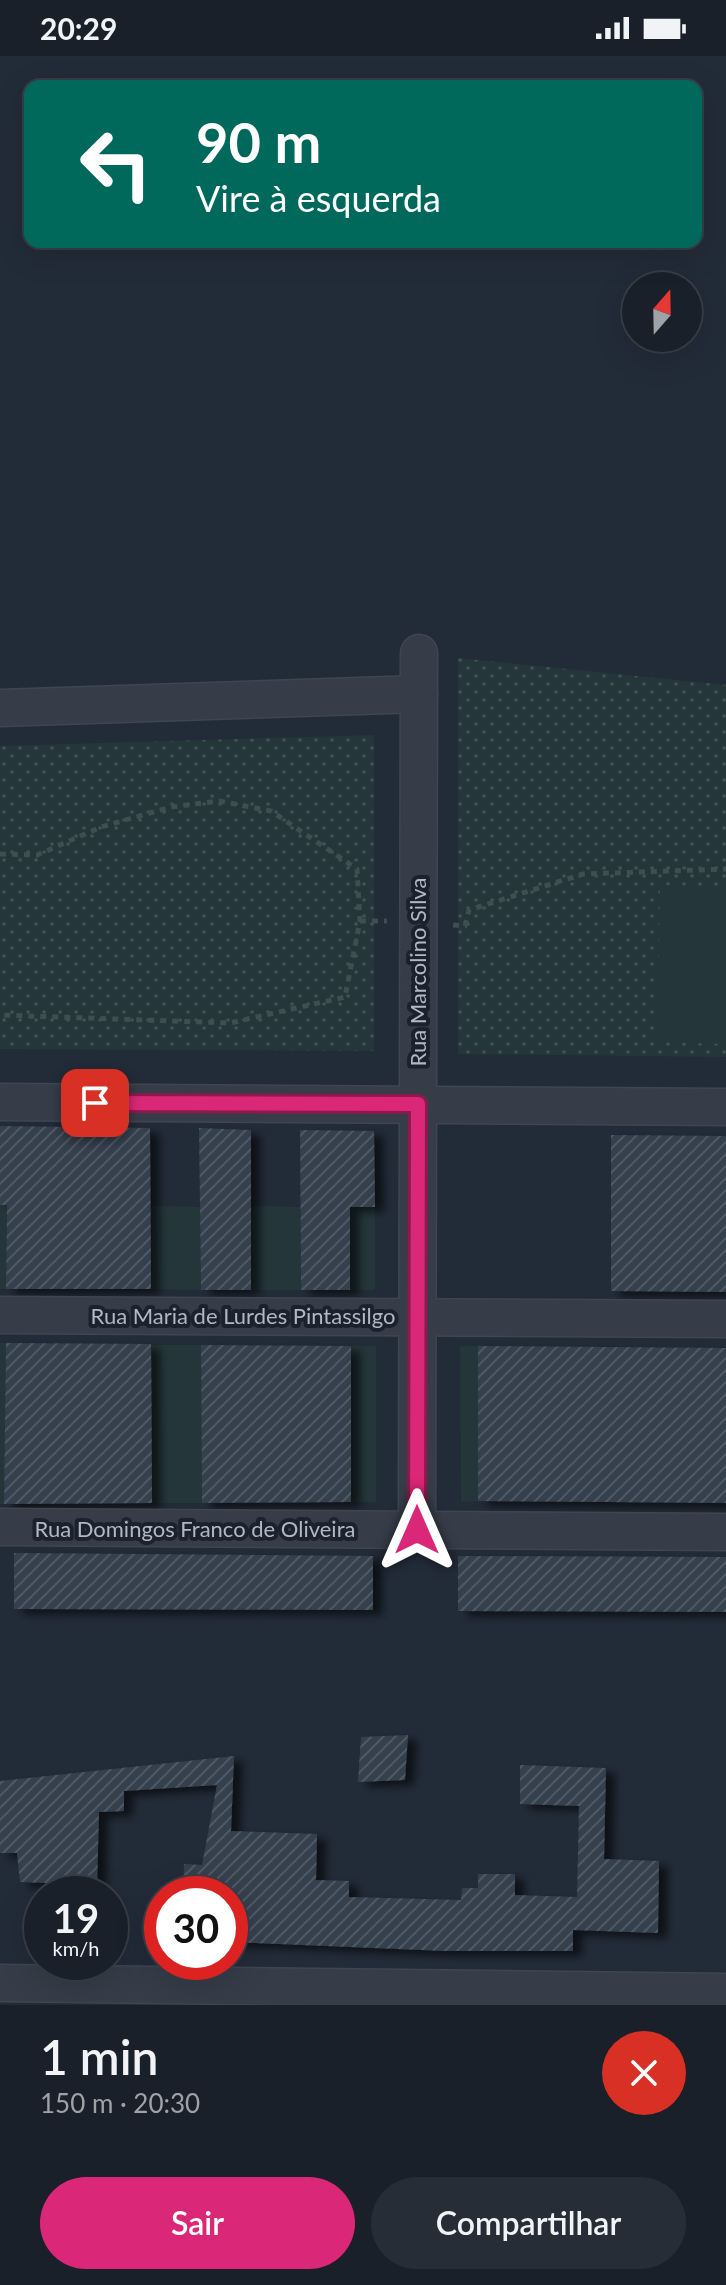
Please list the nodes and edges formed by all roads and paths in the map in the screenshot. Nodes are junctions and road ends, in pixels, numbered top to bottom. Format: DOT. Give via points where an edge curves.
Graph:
graph roads {
  1 [pos="419,653"];
  2 [pos="419,694"];
  3 [pos="0,708"];
  4 [pos="0,854"];
  5 [pos="726,869"];
  6 [pos="465,926"];
  7 [pos="0,1015"];
  8 [pos="0,1102"];
  9 [pos="418,1104"];
  10 [pos="726,1107"];
  11 [pos="0,1315"];
  12 [pos="418,1317"];
  13 [pos="726,1319"];
  14 [pos="0,1527"];
  15 [pos="417,1530"];
  16 [pos="726,1532"];
  17 [pos="0,1983"];
  18 [pos="726,1992"];
  19 [pos="405,1996"];
  1 -- 2 [label="street, Rua Marcolino Silva"];
  2 -- 3 [label="street"];
  2 -- 9 [label="street, Rua Marcolino Silva"];
  4 -- 7 [label="path" via="37,855 101,827 171,807 219,801 271,811 357,869 360,921 345,997 230,1023"];
  5 -- 6 [label="path" via="583,874 469,910"];
  8 -- 9 [label="street"];
  9 -- 10 [label="street"];
  9 -- 12 [label="street, Rua Marcolino Silva"];
  11 -- 12 [label="street, Rua Maria de Lurdes Pintassilgo"];
  12 -- 13 [label="street, Rua Maria de Lurdes Pintassilgo"];
  12 -- 15 [label="street, Rua Marcolino Silva"];
  14 -- 15 [label="street, Rua Domingos Franco de Oliveira"];
  15 -- 16 [label="street, Rua Domingos Franco de Oliveira"];
  17 -- 19 [label="street"];
  18 -- 19 [label="street"];
}
